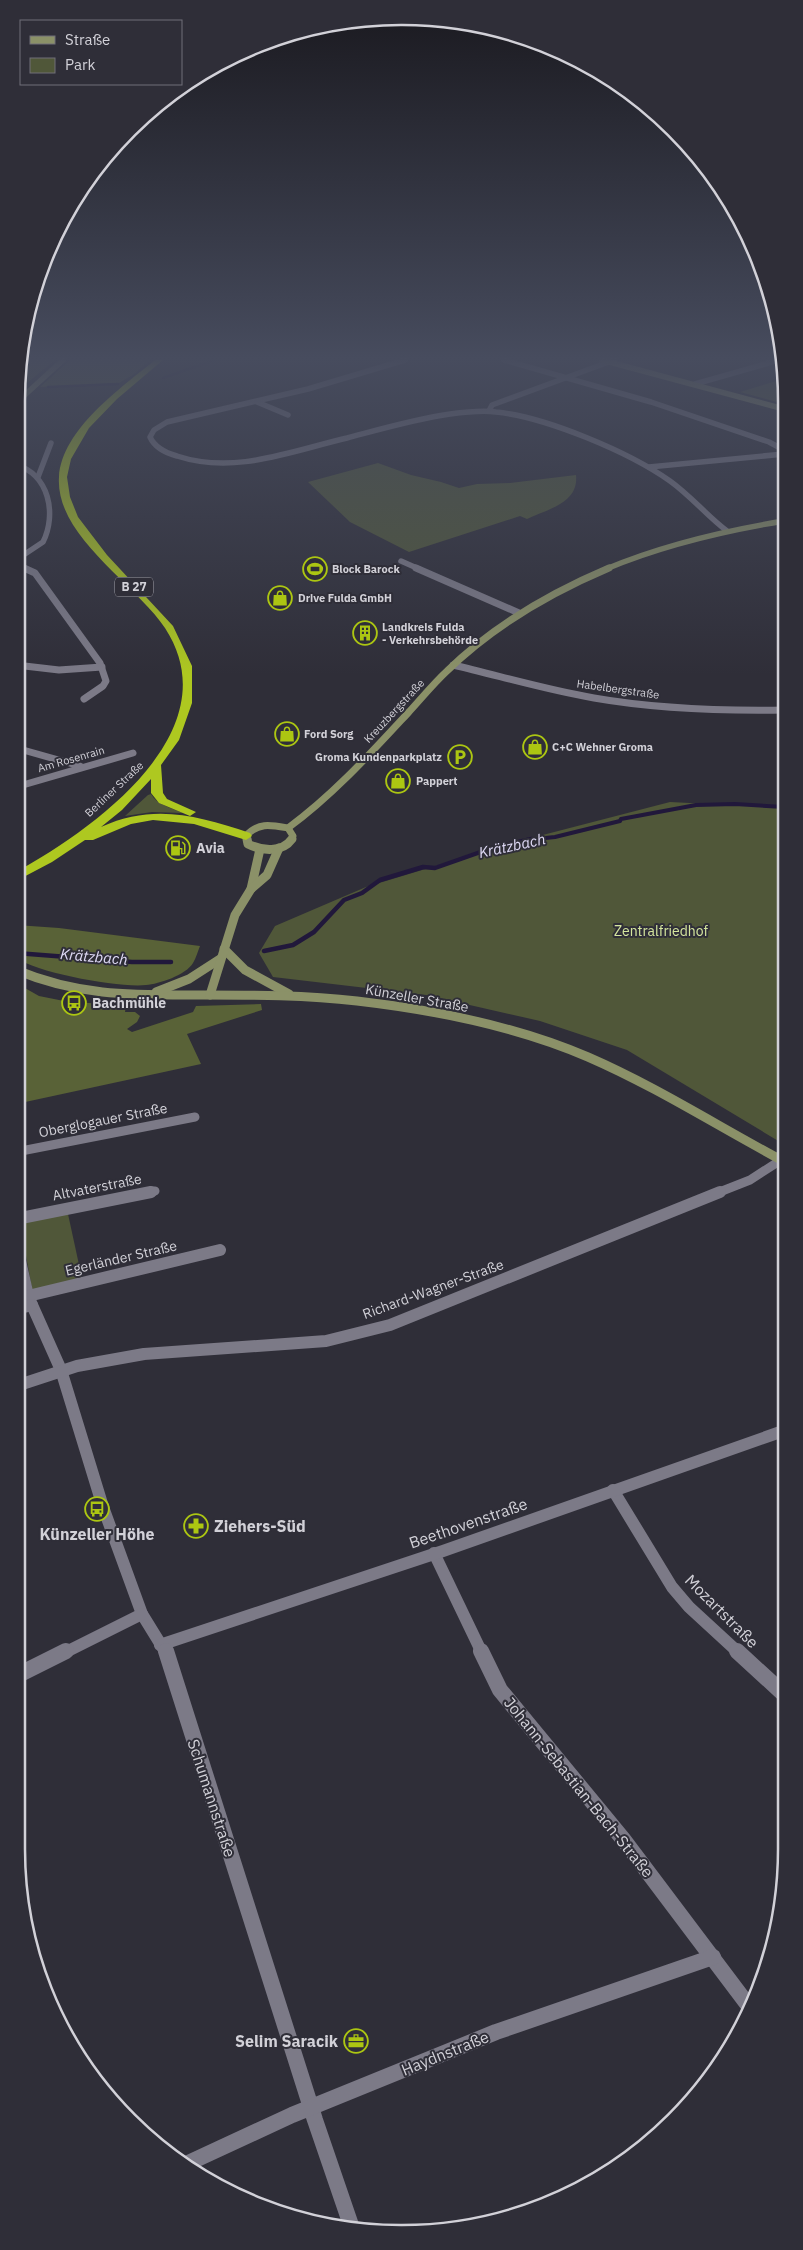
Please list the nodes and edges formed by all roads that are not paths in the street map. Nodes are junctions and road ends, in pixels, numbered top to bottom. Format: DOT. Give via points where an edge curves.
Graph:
graph roads {
  1 [pos="43,465"];
  2 [pos="66,465"];
  3 [pos="644,465"];
  4 [pos="679,465"];
  5 [pos="25,467"];
  6 [pos="650,468"];
  7 [pos="38,477"];
  8 [pos="778,522"];
  9 [pos="726,531"];
  10 [pos="25,554"];
  11 [pos="401,561"];
  12 [pos="25,568"];
  13 [pos="520,613"];
  14 [pos="453,665"];
  15 [pos="25,666"];
  16 [pos="102,667"];
  17 [pos="84,699"];
  18 [pos="778,710"];
  19 [pos="25,751"];
  20 [pos="133,753"];
  21 [pos="81,767"];
  22 [pos="157,767"];
  23 [pos="25,784"];
  24 [pos="288,828"];
  25 [pos="249,832"];
  26 [pos="73,843"];
  27 [pos="279,848"];
  28 [pos="260,849"];
  29 [pos="25,872"];
  30 [pos="251,888"];
  31 [pos="224,949"];
  32 [pos="220,959"];
  33 [pos="25,974"];
  34 [pos="146,995"];
  35 [pos="210,995"];
  36 [pos="295,996"];
  37 [pos="195,1117"];
  38 [pos="25,1151"];
  39 [pos="778,1158"];
  40 [pos="778,1164"];
  41 [pos="155,1191"];
  42 [pos="25,1216"];
  43 [pos="220,1250"];
  44 [pos="25,1280"];
  45 [pos="30,1300"];
  46 [pos="25,1303"];
  47 [pos="61,1370"];
  48 [pos="25,1383"];
  49 [pos="778,1433"];
  50 [pos="613,1490"];
  51 [pos="434,1553"];
  52 [pos="142,1614"];
  53 [pos="160,1645"];
  54 [pos="25,1672"];
  55 [pos="778,1689"];
  56 [pos="713,1957"];
  57 [pos="745,2001"];
  58 [pos="311,2107"];
  59 [pos="191,2162"];
  60 [pos="350,2222"];
  1 -- 7 [label="street"];
  2 -- 22 [label="highway, Berliner Straße / B 27" via="64,490 70,511 83,532 171,629 184,656 188,676 186,708 176,737"];
  3 -- 6 [label="street"];
  4 -- 6 [label="street"];
  5 -- 7 [label="street"];
  6 -- 9 [label="street" via="686,493"];
  7 -- 10 [label="street" via="44,489 50,530 42,544"];
  8 -- 9 [label="main road, Kreuzbergstraße"];
  9 -- 13 [label="main road, Kreuzbergstraße" via="673,544 629,560 565,588"];
  11 -- 13 [label="street"];
  12 -- 16 [label="street" via="36,573"];
  13 -- 14 [label="main road, Kreuzbergstraße"];
  14 -- 18 [label="street, Habelbergstraße" via="570,693 628,703 692,709"];
  14 -- 24 [label="main road, Kreuzbergstraße" via="334,791"];
  15 -- 16 [label="street" via="53,671"];
  16 -- 17 [label="street" via="106,681"];
  19 -- 21 [label="street"];
  20 -- 21 [label="street, Am Rosenrain"];
  21 -- 23 [label="street, Am Rosenrain"];
  22 -- 25 [label="highway" via="157,793 163,802"];
  22 -- 26 [label="highway, Berliner Straße / B 27" via="119,806"];
  24 -- 25 [label="main road" via="267,824"];
  24 -- 27 [label="main road" via="292,840"];
  25 -- 26 [label="highway" via="158,816 130,821"];
  25 -- 28 [label="main road" via="248,844"];
  26 -- 29 [label="highway, Berliner Straße / B 27"];
  27 -- 28 [label="main road"];
  27 -- 30 [label="main road" via="267,875"];
  28 -- 30 [label="main road"];
  30 -- 31 [label="main road" via="235,915"];
  31 -- 32 [label="main road"];
  31 -- 36 [label="main road" via="250,976"];
  32 -- 34 [label="main road" via="180,983"];
  32 -- 35 [label="main road"];
  33 -- 34 [label="main road, Künzeller Straße" via="76,991"];
  34 -- 35 [label="main road, Künzeller Straße"];
  35 -- 36 [label="main road, Künzeller Straße"];
  36 -- 39 [label="main road, Künzeller Straße" via="406,1008 550,1044 617,1070"];
  37 -- 38 [label="street, Oberglogauer Straße"];
  40 -- 47 [label="street, Richard-Wagner-Straße" via="750,1180 390,1324 326,1341 144,1354"];
  41 -- 42 [label="street, Altvaterstraße"];
  43 -- 45 [label="street, Egerländer Straße"];
  44 -- 45 [label="street"];
  45 -- 46 [label="street, Egerländer Straße"];
  45 -- 47 [label="street"];
  47 -- 48 [label="street, Richard-Wagner-Straße"];
  47 -- 52 [label="street, Schumannstraße" via="104,1508"];
  49 -- 50 [label="street, Beethovenstraße"];
  50 -- 51 [label="street, Beethovenstraße"];
  50 -- 55 [label="street, Mozartstraße" via="672,1587 689,1607"];
  51 -- 53 [label="street, Beethovenstraße"];
  51 -- 56 [label="street, Johann-Sebastian-Bach-Straße" via="500,1690 623,1839"];
  52 -- 53 [label="street, Schumannstraße"];
  52 -- 54 [label="street"];
  53 -- 58 [label="street, Schumannstraße" via="169,1662"];
  56 -- 57 [label="street, Johann-Sebastian-Bach-Straße"];
  56 -- 58 [label="street, Haydnstraße" via="496,2032"];
  58 -- 59 [label="street, Haydnstraße"];
  58 -- 60 [label="street, Schumannstraße"];
}
